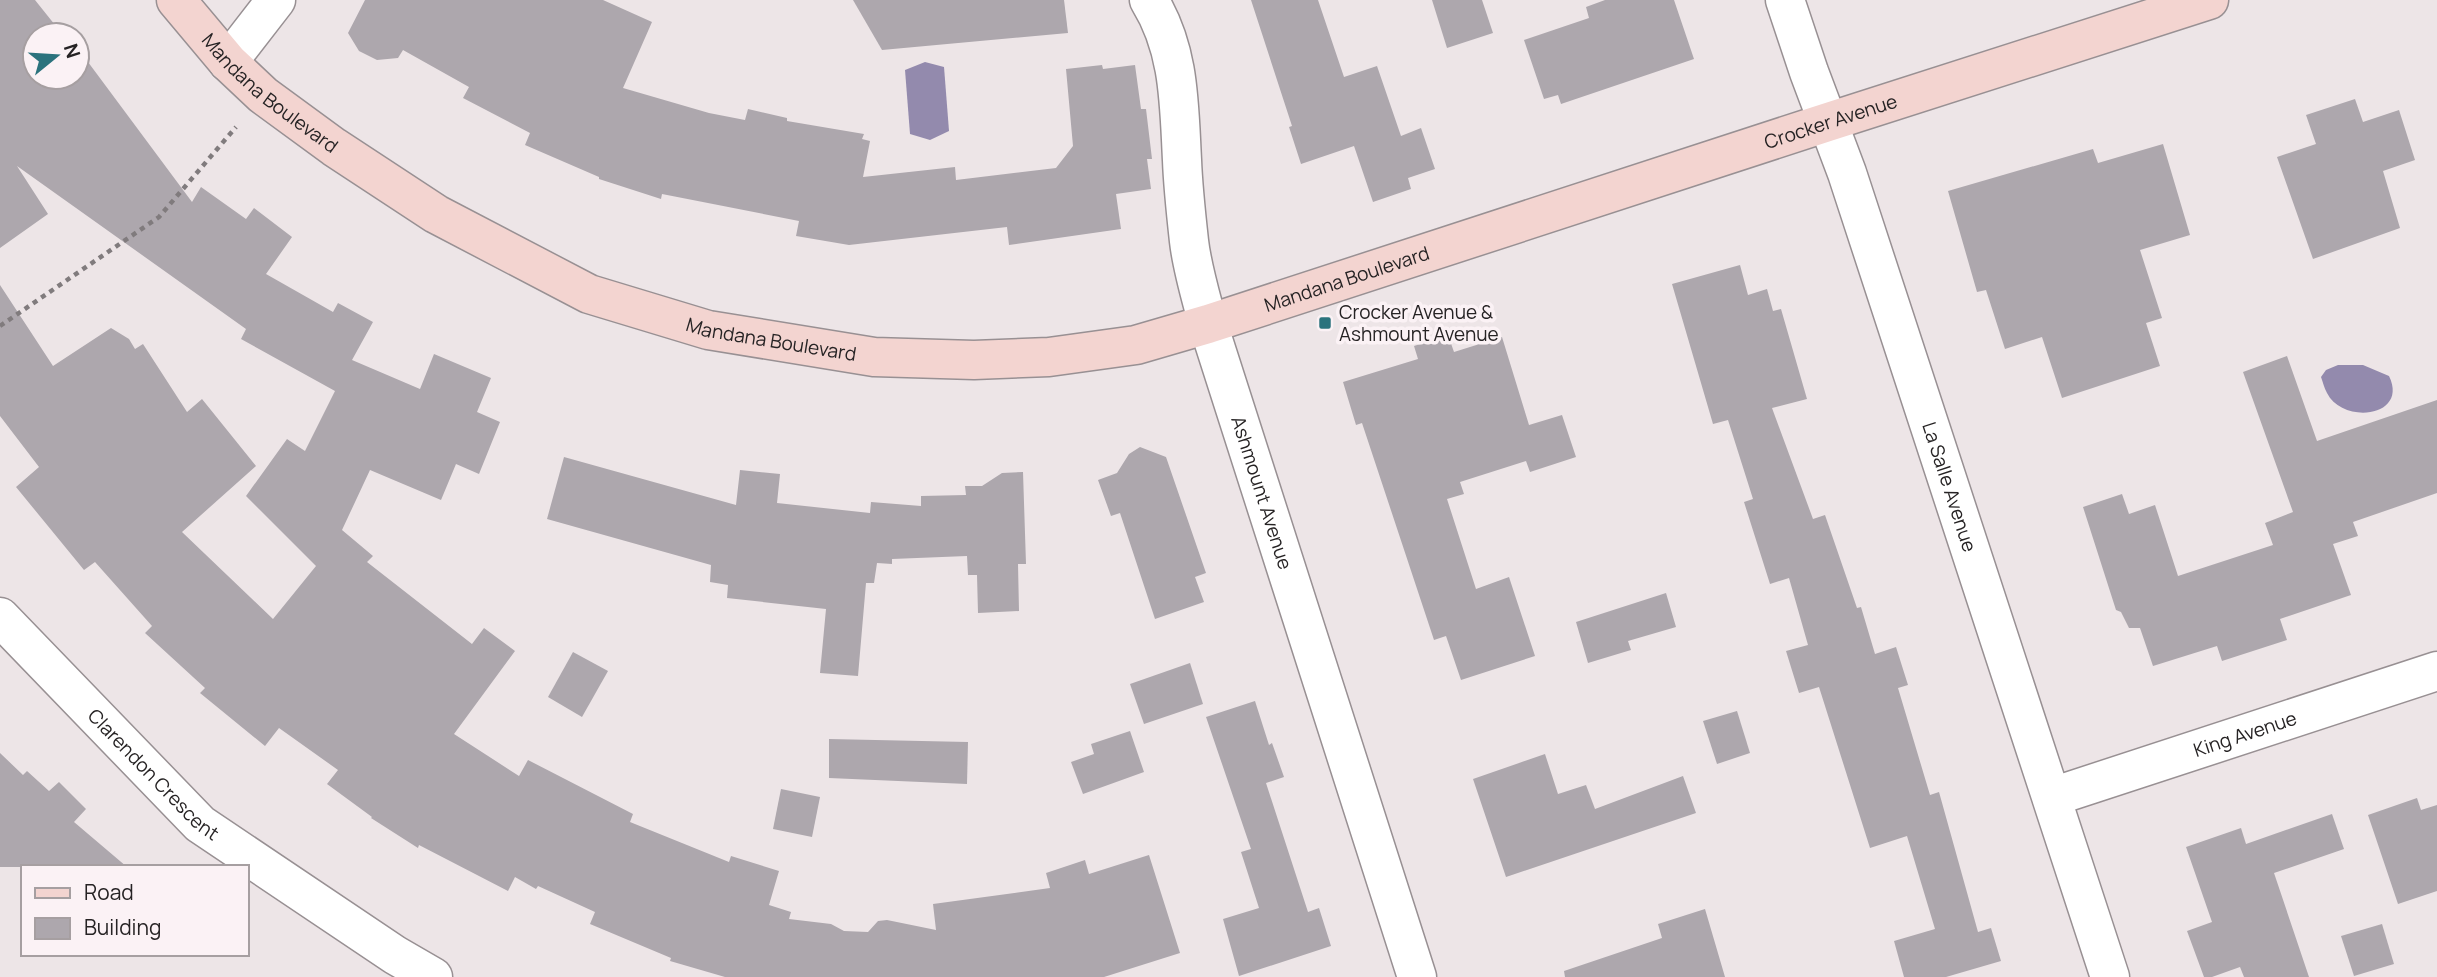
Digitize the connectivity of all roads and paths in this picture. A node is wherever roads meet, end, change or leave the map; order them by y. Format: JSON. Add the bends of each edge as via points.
{"nodes":[{"id":1,"x":176,"y":0,"type":"edge"},
{"id":2,"x":276,"y":0,"type":"edge"},
{"id":3,"x":1149,"y":0,"type":"edge"},
{"id":4,"x":1785,"y":0,"type":"edge"},
{"id":5,"x":2209,"y":0,"type":"edge"},
{"id":6,"x":228,"y":62,"type":"junction"},
{"id":7,"x":263,"y":94,"type":"junction"},
{"id":8,"x":1828,"y":122,"type":"junction"},
{"id":9,"x":1452,"y":245,"type":"joint"},
{"id":10,"x":1208,"y":324,"type":"junction"},
{"id":11,"x":0,"y":326,"type":"edge"},
{"id":12,"x":0,"y":617,"type":"edge"},
{"id":13,"x":2437,"y":671,"type":"edge"},
{"id":14,"x":2052,"y":797,"type":"junction"},
{"id":15,"x":433,"y":977,"type":"edge"},
{"id":16,"x":1417,"y":977,"type":"edge"},
{"id":17,"x":2110,"y":977,"type":"edge"}],
"edges":[{"from":1,"to":6,"type":"street","name":"Mandana Boulevard"},
{"from":2,"to":6,"type":"street"},
{"from":3,"to":10,"type":"street","name":"Ashmount Avenue","via":[[1174,61],[1189,244]]},
{"from":4,"to":8,"type":"street","name":"La Salle Avenue"},
{"from":5,"to":8,"type":"street","name":"Crocker Avenue"},
{"from":6,"to":7,"type":"street","name":"Mandana Boulevard"},
{"from":7,"to":10,"type":"street","name":"Mandana Boulevard","via":[[436,214],[589,294],[708,330],[874,357],[974,360],[1136,345]]},
{"from":7,"to":11,"type":"path","via":[[159,217]]},
{"from":8,"to":9,"type":"street","name":"Crocker Avenue"},
{"from":8,"to":14,"type":"street","name":"La Salle Avenue"},
{"from":9,"to":10,"type":"street","name":"Mandana Boulevard"},
{"from":10,"to":16,"type":"street","name":"Ashmount Avenue"},
{"from":12,"to":15,"type":"street","name":"Clarendon Crescent","via":[[200,824]]},
{"from":13,"to":14,"type":"street","name":"King Avenue"},
{"from":14,"to":17,"type":"street","name":"La Salle Avenue"}]}
